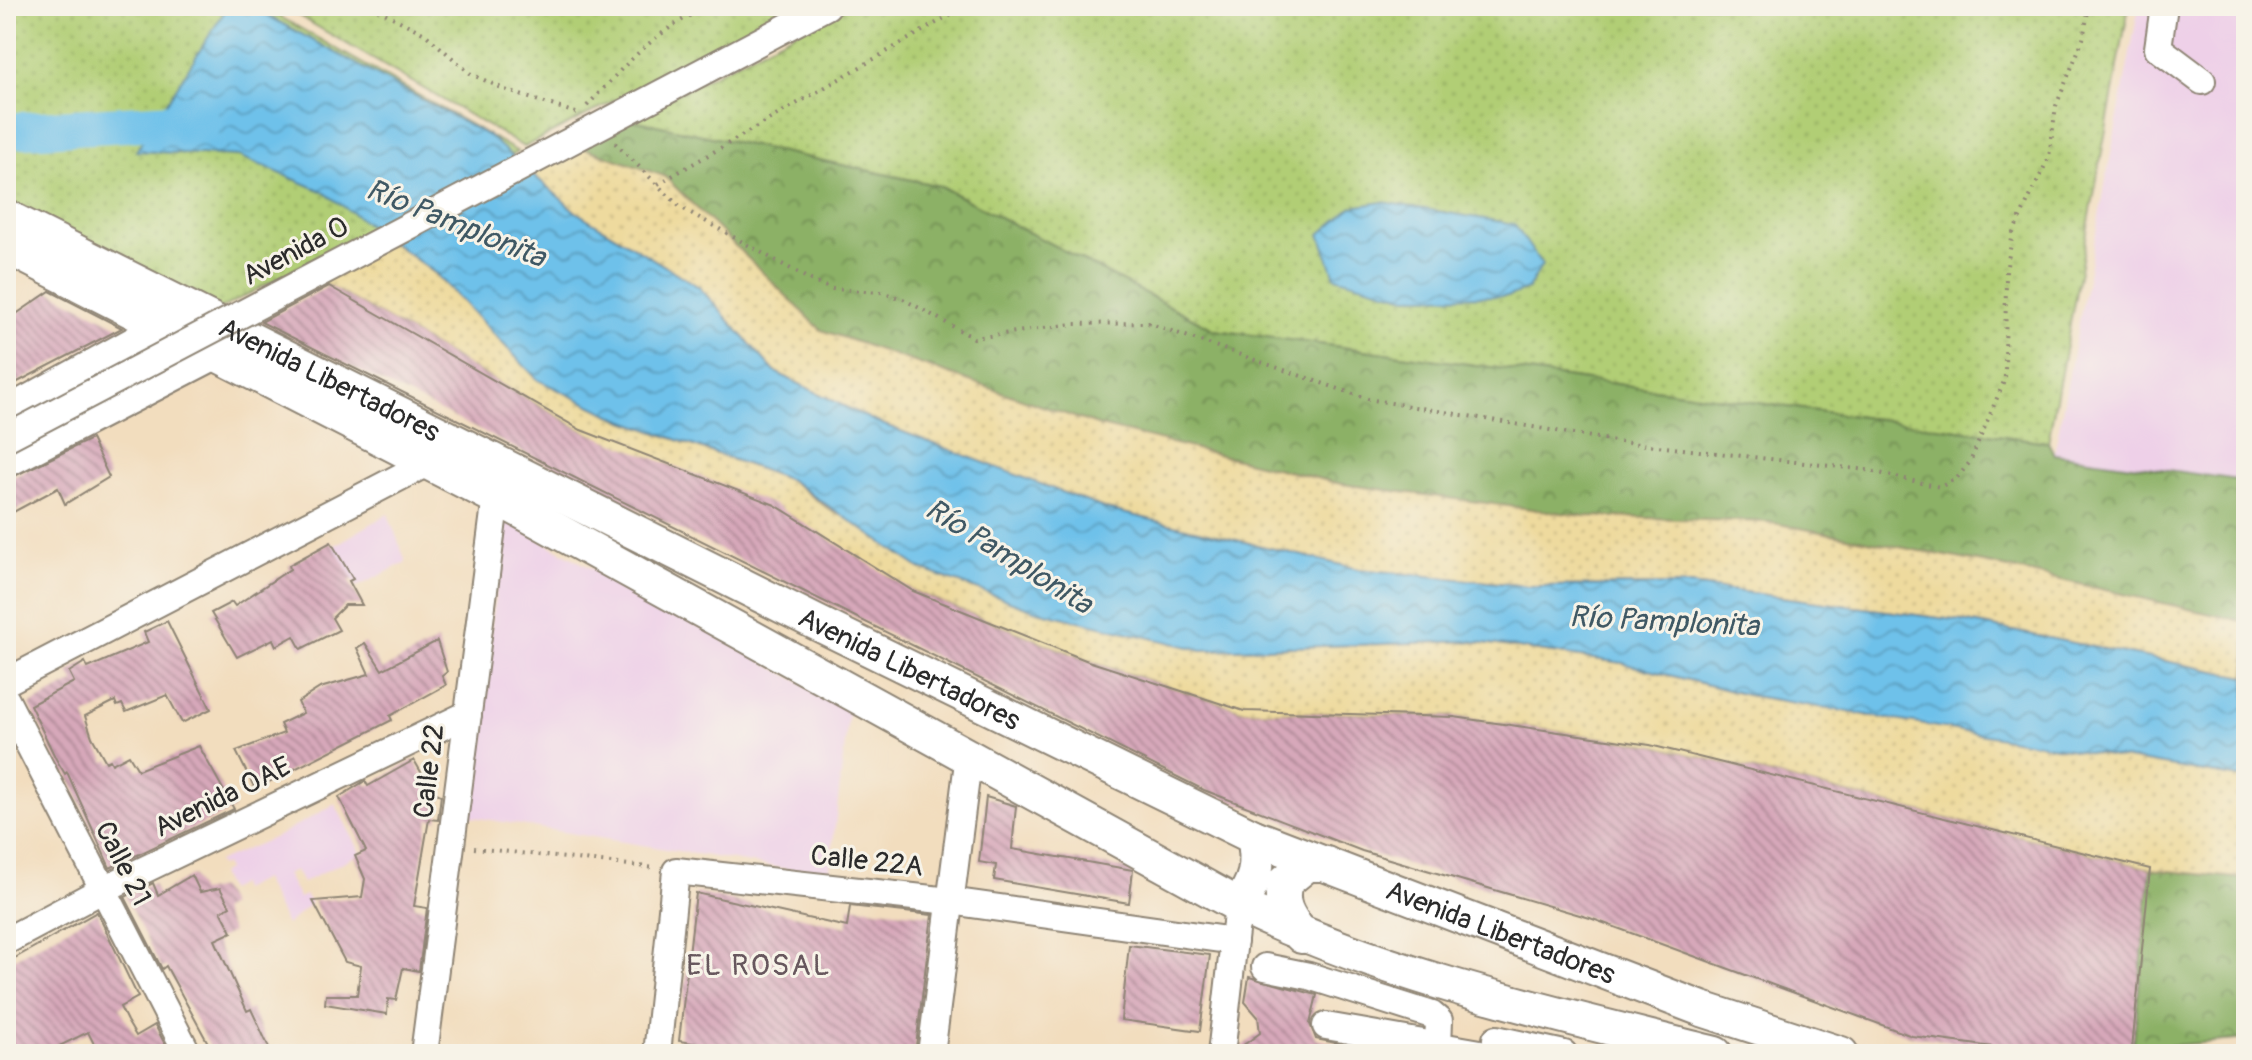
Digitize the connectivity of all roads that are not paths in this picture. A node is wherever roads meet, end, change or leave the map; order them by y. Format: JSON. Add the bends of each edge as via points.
{"nodes":[{"id":1,"x":827,"y":6,"type":"edge"},
{"id":2,"x":2164,"y":6,"type":"edge"},
{"id":3,"x":2202,"y":81,"type":"dead end"},
{"id":4,"x":6,"y":217,"type":"edge"},
{"id":5,"x":6,"y":246,"type":"edge"},
{"id":6,"x":164,"y":328,"type":"junction"},
{"id":7,"x":213,"y":353,"type":"junction"},
{"id":8,"x":6,"y":415,"type":"edge"},
{"id":9,"x":6,"y":438,"type":"edge"},
{"id":10,"x":6,"y":460,"type":"edge"},
{"id":11,"x":429,"y":462,"type":"junction"},
{"id":12,"x":496,"y":497,"type":"junction"},
{"id":13,"x":6,"y":682,"type":"edge"},
{"id":14,"x":6,"y":700,"type":"edge"},
{"id":15,"x":468,"y":714,"type":"junction"},
{"id":16,"x":969,"y":754,"type":"junction"},
{"id":17,"x":1254,"y":837,"type":"junction"},
{"id":18,"x":1326,"y":864,"type":"junction"},
{"id":19,"x":102,"y":890,"type":"junction"},
{"id":20,"x":950,"y":901,"type":"junction"},
{"id":21,"x":1238,"y":905,"type":"junction"},
{"id":22,"x":1302,"y":936,"type":"junction"},
{"id":23,"x":6,"y":941,"type":"edge"},
{"id":24,"x":1234,"y":941,"type":"junction"},
{"id":25,"x":1265,"y":967,"type":"dead end"},
{"id":26,"x":1501,"y":1000,"type":"junction"},
{"id":27,"x":1326,"y":1026,"type":"dead end"},
{"id":28,"x":1438,"y":1045,"type":"junction"},
{"id":29,"x":1492,"y":1049,"type":"edge"},
{"id":30,"x":188,"y":1054,"type":"edge"},
{"id":31,"x":424,"y":1054,"type":"edge"},
{"id":32,"x":657,"y":1054,"type":"edge"},
{"id":33,"x":931,"y":1054,"type":"edge"},
{"id":34,"x":1221,"y":1054,"type":"edge"},
{"id":35,"x":1564,"y":1054,"type":"edge"},
{"id":36,"x":1715,"y":1054,"type":"edge"},
{"id":37,"x":1841,"y":1054,"type":"edge"}],
"edges":[{"from":1,"to":9,"type":"street","name":"Avenida 0","bridge":true},
{"from":2,"to":3,"type":"street","via":[[2158,48]]},
{"from":4,"to":17,"type":"main road","name":"Avenida Libertadores"},
{"from":5,"to":6,"type":"main road","name":"Avenida Libertadores"},
{"from":6,"to":7,"type":"main road","name":"Avenida Libertadores"},
{"from":6,"to":8,"type":"main road"},
{"from":7,"to":10,"type":"main road"},
{"from":7,"to":11,"type":"main road","name":"Avenida Libertadores"},
{"from":11,"to":12,"type":"main road","name":"Avenida Libertadores"},
{"from":11,"to":13,"type":"street"},
{"from":12,"to":15,"type":"street","name":"Calle 22"},
{"from":12,"to":16,"type":"main road","name":"Avenida Libertadores"},
{"from":14,"to":19,"type":"street","name":"Calle 21"},
{"from":15,"to":19,"type":"street","name":"Avenida 0AE"},
{"from":15,"to":31,"type":"street","name":"Calle 22"},
{"from":16,"to":20,"type":"street"},
{"from":16,"to":21,"type":"main road","name":"Avenida Libertadores"},
{"from":17,"to":18,"type":"main road","name":"Avenida Libertadores"},
{"from":17,"to":21,"type":"main road","via":[[1257,873]]},
{"from":18,"to":22,"type":"main road","via":[[1307,864],[1285,882],[1285,910]]},
{"from":18,"to":37,"type":"main road","name":"Avenida Libertadores","via":[[1702,1009]]},
{"from":19,"to":23,"type":"street","name":"Avenida 0AE"},
{"from":19,"to":30,"type":"street","name":"Calle 21"},
{"from":20,"to":24,"type":"street","name":"Calle 22A"},
{"from":20,"to":32,"type":"street","name":"Calle 22A","via":[[676,871]]},
{"from":20,"to":33,"type":"street"},
{"from":21,"to":22,"type":"main road","name":"Avenida Libertadores"},
{"from":21,"to":24,"type":"street"},
{"from":22,"to":26,"type":"main road","name":"Avenida Libertadores"},
{"from":24,"to":34,"type":"street"},
{"from":25,"to":28,"type":"street","via":[[1432,1015],[1439,1021]]},
{"from":26,"to":29,"type":"street"},
{"from":26,"to":36,"type":"main road","name":"Avenida Libertadores"},
{"from":27,"to":28,"type":"street"},
{"from":28,"to":29,"type":"street"},
{"from":29,"to":35,"type":"street"}]}
